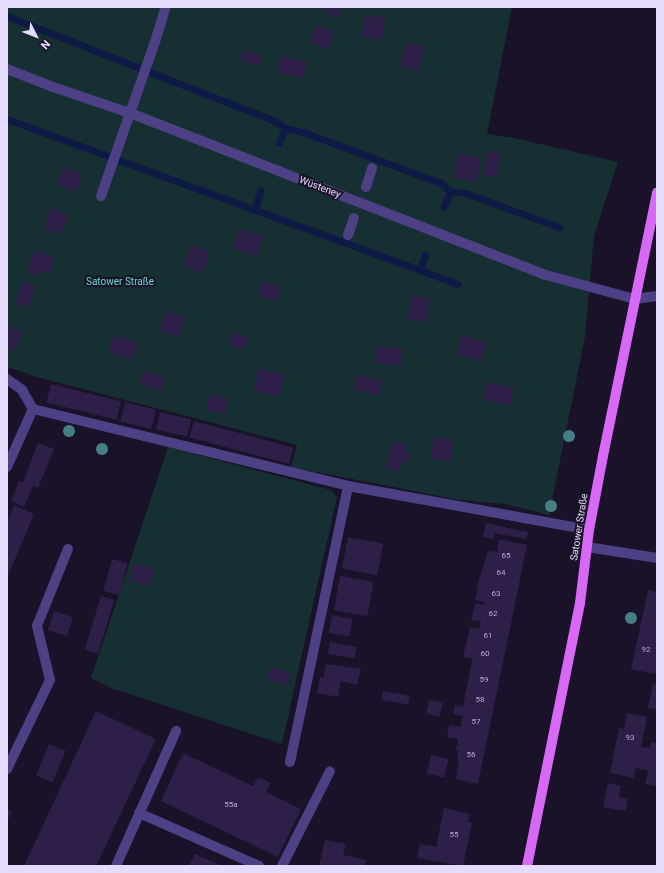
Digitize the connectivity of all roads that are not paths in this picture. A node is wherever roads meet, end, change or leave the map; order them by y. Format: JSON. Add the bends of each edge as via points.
{"nodes":[{"id":1,"x":166,"y":7,"type":"edge"},
{"id":2,"x":7,"y":69,"type":"edge"},
{"id":3,"x":130,"y":113,"type":"junction"},
{"id":4,"x":372,"y":168,"type":"dead end"},
{"id":5,"x":366,"y":187,"type":"dead end"},
{"id":6,"x":657,"y":192,"type":"edge"},
{"id":7,"x":101,"y":196,"type":"dead end"},
{"id":8,"x":354,"y":218,"type":"dead end"},
{"id":9,"x":348,"y":236,"type":"dead end"},
{"id":10,"x":657,"y":296,"type":"edge"},
{"id":11,"x":635,"y":299,"type":"junction"},
{"id":12,"x":7,"y":379,"type":"edge"},
{"id":13,"x":33,"y":409,"type":"junction"},
{"id":14,"x":7,"y":467,"type":"edge"},
{"id":15,"x":348,"y":486,"type":"junction"},
{"id":16,"x":589,"y":530,"type":"junction"},
{"id":17,"x":588,"y":547,"type":"junction"},
{"id":18,"x":68,"y":549,"type":"dead end"},
{"id":19,"x":657,"y":558,"type":"edge"},
{"id":20,"x":176,"y":731,"type":"dead end"},
{"id":21,"x":290,"y":762,"type":"dead end"},
{"id":22,"x":7,"y":769,"type":"edge"},
{"id":23,"x":330,"y":771,"type":"dead end"},
{"id":24,"x":139,"y":814,"type":"junction"},
{"id":25,"x":116,"y":866,"type":"edge"},
{"id":26,"x":259,"y":866,"type":"edge"},
{"id":27,"x":282,"y":866,"type":"edge"},
{"id":28,"x":527,"y":866,"type":"edge"}],
"edges":[{"from":1,"to":3,"type":"street"},
{"from":2,"to":3,"type":"street","name":"Wüsteney"},
{"from":3,"to":7,"type":"street"},
{"from":3,"to":11,"type":"street","name":"Wüsteney","via":[[546,276]]},
{"from":4,"to":5,"type":"street"},
{"from":6,"to":11,"type":"main road","name":"Satower Straße"},
{"from":8,"to":9,"type":"street"},
{"from":10,"to":11,"type":"street"},
{"from":11,"to":16,"type":"main road","name":"Satower Straße"},
{"from":12,"to":13,"type":"street","via":[[22,390]]},
{"from":13,"to":14,"type":"street"},
{"from":13,"to":15,"type":"street"},
{"from":15,"to":16,"type":"street"},
{"from":15,"to":21,"type":"street"},
{"from":16,"to":17,"type":"main road","name":"Satower Straße"},
{"from":17,"to":19,"type":"street"},
{"from":17,"to":28,"type":"main road","name":"Satower Straße","via":[[570,656]]},
{"from":18,"to":22,"type":"street","via":[[37,626],[50,680]]},
{"from":20,"to":24,"type":"street"},
{"from":23,"to":27,"type":"street"},
{"from":24,"to":25,"type":"street"},
{"from":24,"to":26,"type":"street"}]}
